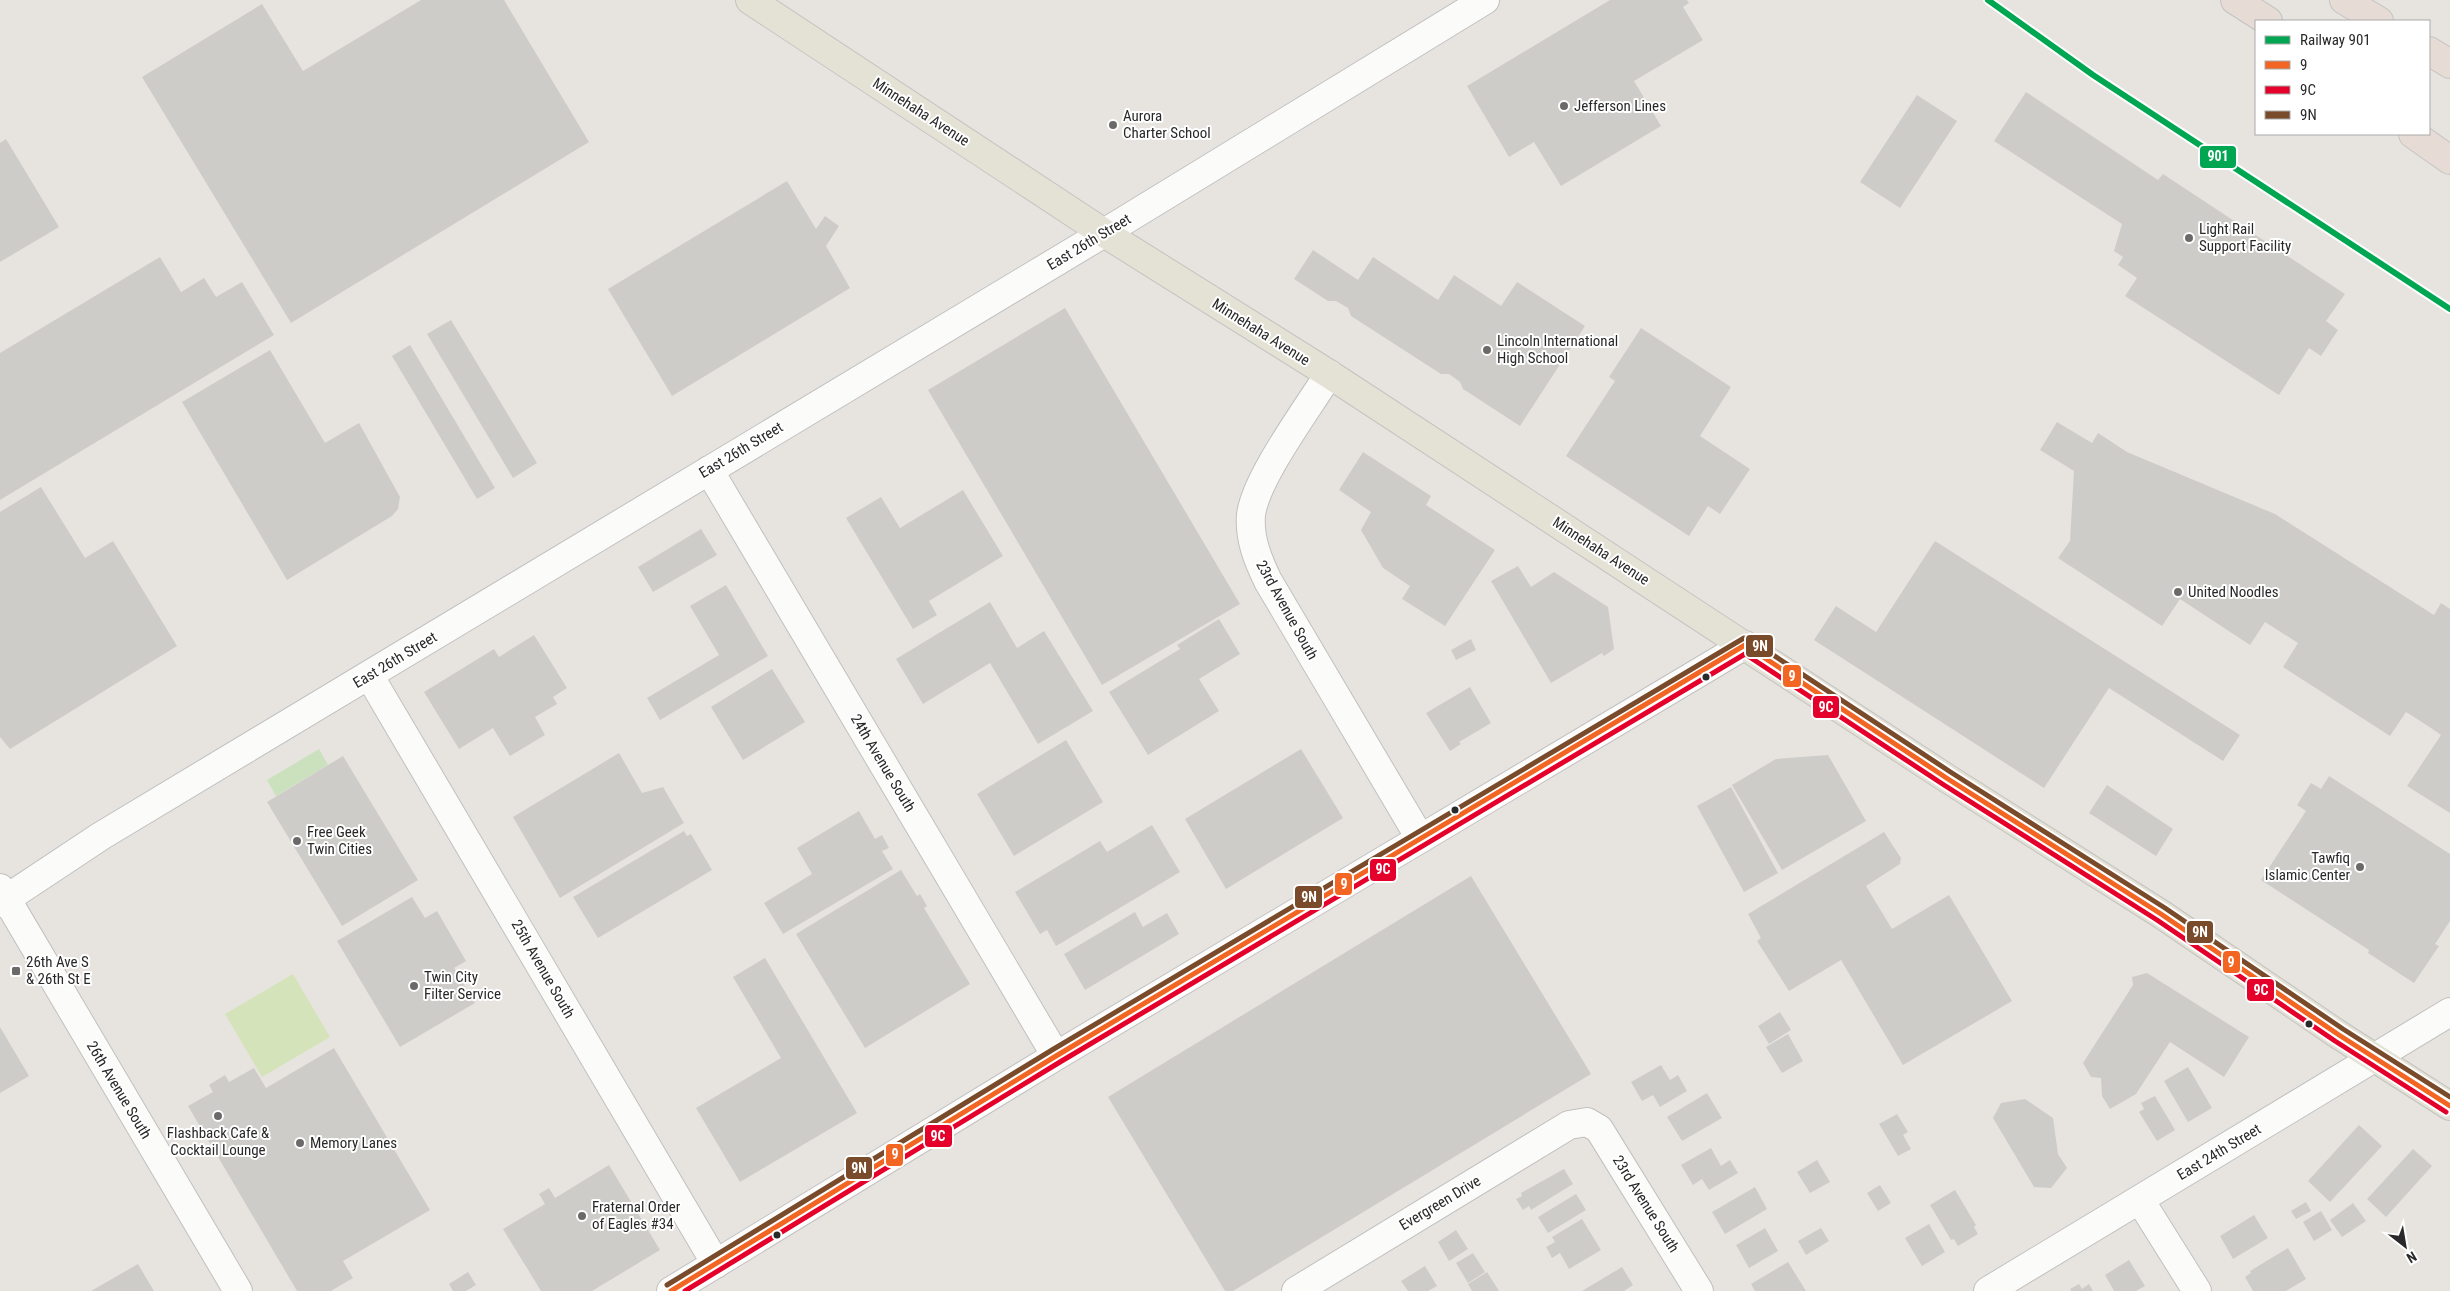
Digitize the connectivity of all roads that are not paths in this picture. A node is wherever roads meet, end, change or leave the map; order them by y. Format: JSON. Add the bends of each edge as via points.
{"nodes":[{"id":1,"x":750,"y":0,"type":"edge"},
{"id":2,"x":1485,"y":0,"type":"edge"},
{"id":3,"x":2229,"y":0,"type":"edge"},
{"id":4,"x":2235,"y":0,"type":"edge"},
{"id":5,"x":2344,"y":0,"type":"edge"},
{"id":6,"x":2257,"y":20,"type":"edge"},
{"id":7,"x":2266,"y":20,"type":"edge"},
{"id":8,"x":2377,"y":20,"type":"edge"},
{"id":9,"x":2430,"y":52,"type":"edge"},
{"id":10,"x":2450,"y":64,"type":"edge"},
{"id":11,"x":2430,"y":124,"type":"edge"},
{"id":12,"x":2415,"y":135,"type":"edge"},
{"id":13,"x":2450,"y":137,"type":"edge"},
{"id":14,"x":2450,"y":160,"type":"edge"},
{"id":15,"x":1104,"y":233,"type":"junction"},
{"id":16,"x":1329,"y":374,"type":"junction"},
{"id":17,"x":709,"y":470,"type":"junction"},
{"id":18,"x":1745,"y":645,"type":"junction"},
{"id":19,"x":369,"y":676,"type":"junction"},
{"id":20,"x":1420,"y":838,"type":"junction"},
{"id":21,"x":2,"y":897,"type":"edge"},
{"id":22,"x":2450,"y":1012,"type":"edge"},
{"id":23,"x":1056,"y":1056,"type":"junction"},
{"id":24,"x":2375,"y":1058,"type":"junction"},
{"id":25,"x":2450,"y":1106,"type":"edge"},
{"id":26,"x":1588,"y":1122,"type":"joint"},
{"id":27,"x":2140,"y":1200,"type":"junction"},
{"id":28,"x":716,"y":1264,"type":"junction"},
{"id":29,"x":238,"y":1291,"type":"edge"},
{"id":30,"x":671,"y":1291,"type":"edge"},
{"id":31,"x":1296,"y":1291,"type":"edge"},
{"id":32,"x":1699,"y":1291,"type":"edge"},
{"id":33,"x":1988,"y":1291,"type":"edge"},
{"id":34,"x":2197,"y":1291,"type":"edge"}],
"edges":[{"from":1,"to":15,"type":"main road","name":"Minnehaha Avenue"},
{"from":2,"to":15,"type":"street","name":"East 26th Street"},
{"from":3,"to":6,"type":"highway"},
{"from":4,"to":7,"type":"highway"},
{"from":5,"to":8,"type":"highway"},
{"from":9,"to":10,"type":"highway"},
{"from":11,"to":13,"type":"highway"},
{"from":12,"to":14,"type":"highway"},
{"from":15,"to":16,"type":"main road","name":"Minnehaha Avenue"},
{"from":15,"to":17,"type":"street","name":"East 26th Street"},
{"from":16,"to":18,"type":"main road","name":"Minnehaha Avenue"},
{"from":16,"to":20,"type":"street","name":"23rd Avenue South","via":[[1260,484],[1251,514],[1252,543],[1268,581]]},
{"from":17,"to":19,"type":"street","name":"East 26th Street"},
{"from":17,"to":23,"type":"street","name":"24th Avenue South"},
{"from":18,"to":20,"type":"street"},
{"from":18,"to":24,"type":"main road","name":"Minnehaha Avenue","via":[[2160,914]]},
{"from":19,"to":21,"type":"street","name":"East 26th Street"},
{"from":19,"to":28,"type":"street","name":"25th Avenue South"},
{"from":20,"to":23,"type":"street"},
{"from":21,"to":29,"type":"street","name":"26th Avenue South"},
{"from":22,"to":24,"type":"street","name":"East 24th Street"},
{"from":23,"to":28,"type":"street"},
{"from":24,"to":25,"type":"main road","name":"Minnehaha Avenue"},
{"from":24,"to":27,"type":"street","name":"East 24th Street"},
{"from":26,"to":31,"type":"street","name":"Evergreen Drive","via":[[1569,1125]]},
{"from":26,"to":32,"type":"street","name":"23rd Avenue South","via":[[1600,1129]]},
{"from":27,"to":33,"type":"street","name":"East 24th Street"},
{"from":27,"to":34,"type":"street"},
{"from":28,"to":30,"type":"street"}]}
